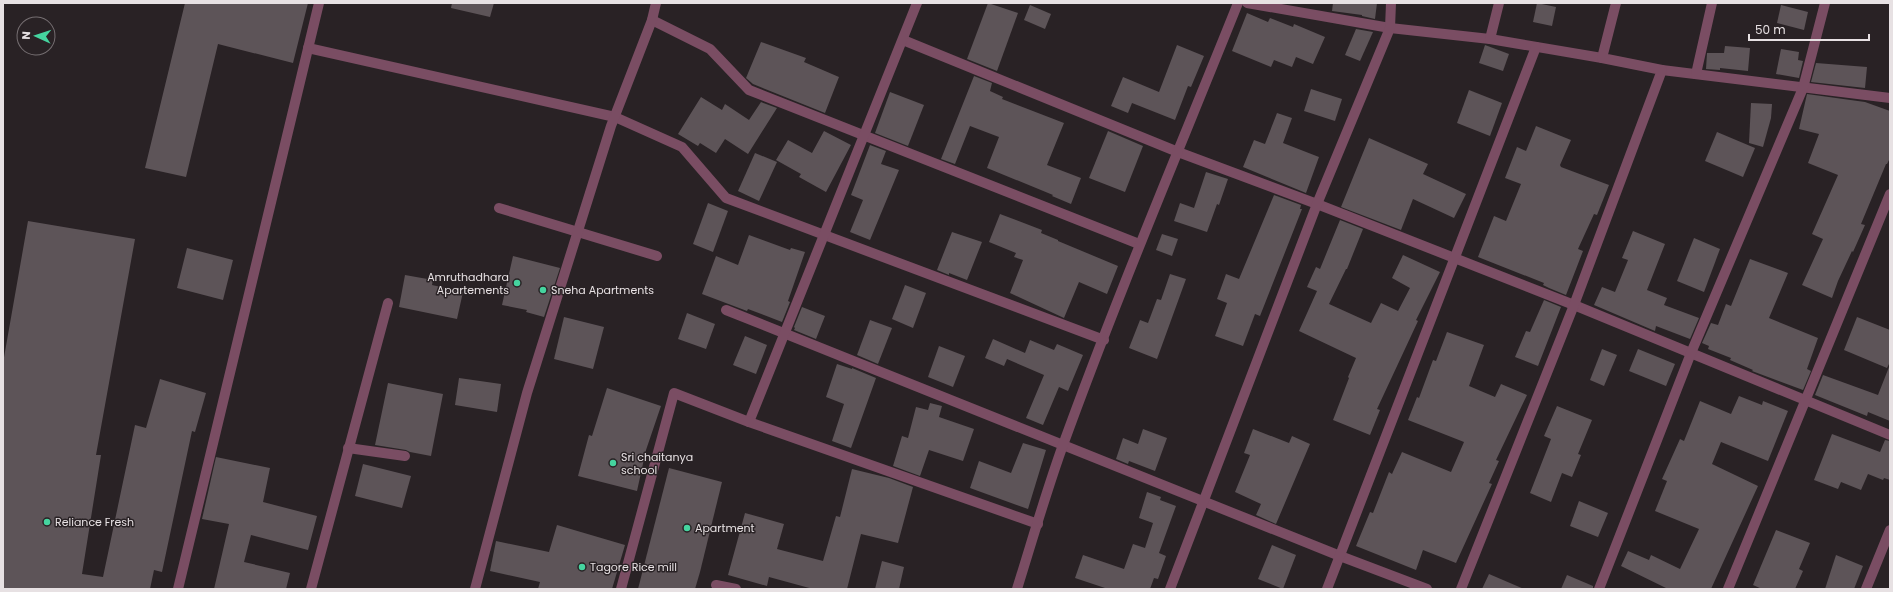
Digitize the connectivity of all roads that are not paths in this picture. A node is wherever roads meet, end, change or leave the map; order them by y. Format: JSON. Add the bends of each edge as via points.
{"nodes":[{"id":1,"x":319,"y":3,"type":"edge"},
{"id":2,"x":656,"y":3,"type":"edge"},
{"id":3,"x":917,"y":3,"type":"edge"},
{"id":4,"x":1238,"y":3,"type":"edge"},
{"id":5,"x":1247,"y":3,"type":"edge"},
{"id":6,"x":1391,"y":3,"type":"edge"},
{"id":7,"x":1499,"y":3,"type":"edge"},
{"id":8,"x":1616,"y":3,"type":"edge"},
{"id":9,"x":1712,"y":3,"type":"edge"},
{"id":10,"x":1825,"y":3,"type":"edge"},
{"id":11,"x":1261,"y":5,"type":"edge"},
{"id":12,"x":652,"y":20,"type":"junction"},
{"id":13,"x":1390,"y":28,"type":"junction"},
{"id":14,"x":1490,"y":39,"type":"junction"},
{"id":15,"x":902,"y":40,"type":"junction"},
{"id":16,"x":1536,"y":47,"type":"junction"},
{"id":17,"x":308,"y":48,"type":"junction"},
{"id":18,"x":1602,"y":58,"type":"junction"},
{"id":19,"x":1662,"y":70,"type":"junction"},
{"id":20,"x":1696,"y":74,"type":"junction"},
{"id":21,"x":1802,"y":88,"type":"junction"},
{"id":22,"x":1890,"y":98,"type":"edge"},
{"id":23,"x":615,"y":117,"type":"junction"},
{"id":24,"x":864,"y":136,"type":"junction"},
{"id":25,"x":1178,"y":152,"type":"junction"},
{"id":26,"x":1890,"y":194,"type":"edge"},
{"id":27,"x":1317,"y":204,"type":"junction"},
{"id":28,"x":499,"y":208,"type":"dead end"},
{"id":29,"x":578,"y":232,"type":"junction"},
{"id":30,"x":825,"y":235,"type":"junction"},
{"id":31,"x":1139,"y":244,"type":"junction"},
{"id":32,"x":658,"y":256,"type":"dead end"},
{"id":33,"x":1456,"y":259,"type":"junction"},
{"id":34,"x":388,"y":303,"type":"dead end"},
{"id":35,"x":1574,"y":305,"type":"junction"},
{"id":36,"x":726,"y":310,"type":"dead end"},
{"id":37,"x":784,"y":332,"type":"junction"},
{"id":38,"x":1104,"y":340,"type":"junction"},
{"id":39,"x":1691,"y":353,"type":"junction"},
{"id":40,"x":1804,"y":401,"type":"junction"},
{"id":41,"x":749,"y":422,"type":"junction"},
{"id":42,"x":1890,"y":435,"type":"edge"},
{"id":43,"x":1062,"y":446,"type":"junction"},
{"id":44,"x":348,"y":448,"type":"junction"},
{"id":45,"x":405,"y":456,"type":"dead end"},
{"id":46,"x":1203,"y":502,"type":"junction"},
{"id":47,"x":1038,"y":524,"type":"junction"},
{"id":48,"x":1890,"y":530,"type":"edge"},
{"id":49,"x":1340,"y":556,"type":"junction"},
{"id":50,"x":716,"y":585,"type":"dead end"},
{"id":51,"x":178,"y":589,"type":"edge"},
{"id":52,"x":311,"y":589,"type":"edge"},
{"id":53,"x":475,"y":589,"type":"edge"},
{"id":54,"x":621,"y":589,"type":"edge"},
{"id":55,"x":736,"y":589,"type":"edge"},
{"id":56,"x":1017,"y":589,"type":"edge"},
{"id":57,"x":1170,"y":589,"type":"edge"},
{"id":58,"x":1327,"y":589,"type":"edge"},
{"id":59,"x":1427,"y":589,"type":"edge"},
{"id":60,"x":1461,"y":589,"type":"edge"},
{"id":61,"x":1599,"y":589,"type":"edge"},
{"id":62,"x":1728,"y":589,"type":"edge"},
{"id":63,"x":1866,"y":589,"type":"edge"}],
"edges":[{"from":1,"to":17,"type":"street"},
{"from":2,"to":12,"type":"street"},
{"from":3,"to":15,"type":"street"},
{"from":4,"to":25,"type":"street"},
{"from":5,"to":11,"type":"street"},
{"from":6,"to":13,"type":"street"},
{"from":7,"to":14,"type":"street"},
{"from":8,"to":18,"type":"street"},
{"from":9,"to":20,"type":"street"},
{"from":10,"to":21,"type":"street"},
{"from":11,"to":13,"type":"street"},
{"from":12,"to":23,"type":"street"},
{"from":12,"to":24,"type":"street","via":[[710,49],[749,90]]},
{"from":13,"to":14,"type":"street"},
{"from":13,"to":27,"type":"street"},
{"from":14,"to":16,"type":"street"},
{"from":15,"to":24,"type":"street"},
{"from":15,"to":25,"type":"street"},
{"from":16,"to":18,"type":"street"},
{"from":16,"to":33,"type":"street"},
{"from":17,"to":23,"type":"street"},
{"from":17,"to":51,"type":"street"},
{"from":18,"to":19,"type":"street"},
{"from":19,"to":20,"type":"street"},
{"from":19,"to":35,"type":"street"},
{"from":20,"to":21,"type":"street"},
{"from":21,"to":22,"type":"street"},
{"from":21,"to":39,"type":"street"},
{"from":23,"to":29,"type":"street"},
{"from":23,"to":30,"type":"street","via":[[682,146],[726,198]]},
{"from":24,"to":30,"type":"street"},
{"from":24,"to":31,"type":"street"},
{"from":25,"to":27,"type":"street"},
{"from":25,"to":31,"type":"street"},
{"from":26,"to":40,"type":"street"},
{"from":27,"to":33,"type":"street"},
{"from":27,"to":46,"type":"street"},
{"from":28,"to":29,"type":"street"},
{"from":29,"to":32,"type":"street"},
{"from":29,"to":53,"type":"street","via":[[527,393]]},
{"from":30,"to":37,"type":"street"},
{"from":30,"to":38,"type":"street"},
{"from":31,"to":38,"type":"street"},
{"from":33,"to":35,"type":"street"},
{"from":33,"to":49,"type":"street"},
{"from":34,"to":44,"type":"street"},
{"from":35,"to":39,"type":"street"},
{"from":35,"to":60,"type":"street"},
{"from":36,"to":37,"type":"street"},
{"from":37,"to":41,"type":"street"},
{"from":37,"to":43,"type":"street"},
{"from":38,"to":43,"type":"street"},
{"from":39,"to":40,"type":"street"},
{"from":39,"to":61,"type":"street"},
{"from":40,"to":42,"type":"street"},
{"from":40,"to":62,"type":"street"},
{"from":41,"to":47,"type":"street"},
{"from":41,"to":54,"type":"street","via":[[674,393]]},
{"from":43,"to":46,"type":"street"},
{"from":43,"to":47,"type":"street"},
{"from":44,"to":45,"type":"street"},
{"from":44,"to":52,"type":"street"},
{"from":46,"to":49,"type":"street"},
{"from":46,"to":57,"type":"street"},
{"from":47,"to":56,"type":"street"},
{"from":48,"to":63,"type":"street"},
{"from":49,"to":58,"type":"street"},
{"from":49,"to":59,"type":"street"},
{"from":50,"to":55,"type":"street"}]}
